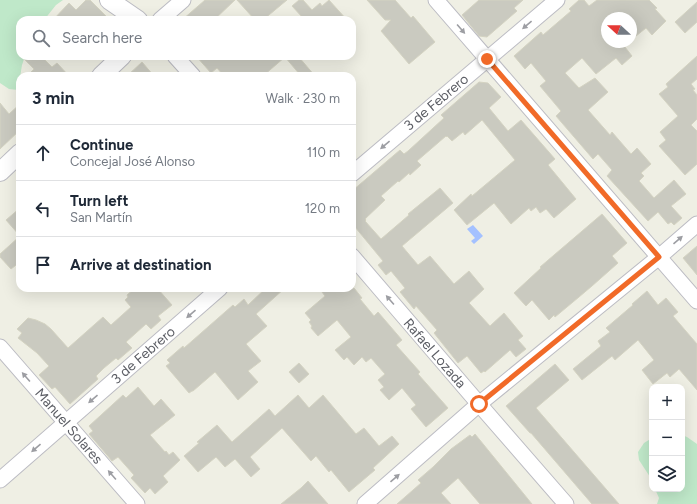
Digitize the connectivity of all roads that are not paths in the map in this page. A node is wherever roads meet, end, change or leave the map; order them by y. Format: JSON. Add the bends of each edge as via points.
{"nodes":[{"id":1,"x":109,"y":0,"type":"edge"},
{"id":2,"x":183,"y":0,"type":"edge"},
{"id":3,"x":436,"y":0,"type":"edge"},
{"id":4,"x":557,"y":0,"type":"edge"},
{"id":5,"x":132,"y":16,"type":"edge"},
{"id":6,"x":165,"y":16,"type":"edge"},
{"id":7,"x":487,"y":59,"type":"junction"},
{"id":8,"x":118,"y":60,"type":"edge"},
{"id":9,"x":179,"y":60,"type":"edge"},
{"id":10,"x":105,"y":72,"type":"edge"},
{"id":11,"x":189,"y":72,"type":"edge"},
{"id":12,"x":16,"y":157,"type":"edge"},
{"id":13,"x":356,"y":171,"type":"edge"},
{"id":14,"x":0,"y":172,"type":"edge"},
{"id":15,"x":697,"y":224,"type":"edge"},
{"id":16,"x":659,"y":257,"type":"junction"},
{"id":17,"x":356,"y":261,"type":"edge"},
{"id":18,"x":215,"y":292,"type":"edge"},
{"id":19,"x":697,"y":301,"type":"edge"},
{"id":20,"x":0,"y":348,"type":"edge"},
{"id":21,"x":479,"y":404,"type":"junction"},
{"id":22,"x":66,"y":423,"type":"junction"},
{"id":23,"x":0,"y":480,"type":"edge"},
{"id":24,"x":138,"y":504,"type":"edge"},
{"id":25,"x":365,"y":504,"type":"edge"},
{"id":26,"x":566,"y":504,"type":"edge"}],
"edges":[{"from":1,"to":5,"type":"street"},
{"from":2,"to":6,"type":"street"},
{"from":3,"to":7,"type":"street","one_way":true},
{"from":4,"to":7,"type":"street","name":"3 de Febrero","one_way":true},
{"from":7,"to":13,"type":"street","name":"3 de Febrero","one_way":true},
{"from":7,"to":16,"type":"street"},
{"from":8,"to":10,"type":"street"},
{"from":9,"to":11,"type":"street"},
{"from":12,"to":14,"type":"street"},
{"from":16,"to":15,"type":"street","one_way":true},
{"from":16,"to":19,"type":"street"},
{"from":16,"to":21,"type":"street"},
{"from":21,"to":17,"type":"street","name":"Rafael Lozada","one_way":true},
{"from":18,"to":22,"type":"street","name":"3 de Febrero","one_way":true},
{"from":22,"to":20,"type":"street","name":"Manuel Solares","one_way":true},
{"from":25,"to":21,"type":"street","one_way":true},
{"from":21,"to":26,"type":"street","name":"Rafael Lozada"},
{"from":22,"to":23,"type":"street","name":"3 de Febrero","one_way":true},
{"from":24,"to":22,"type":"street","name":"Manuel Solares","one_way":true}]}
